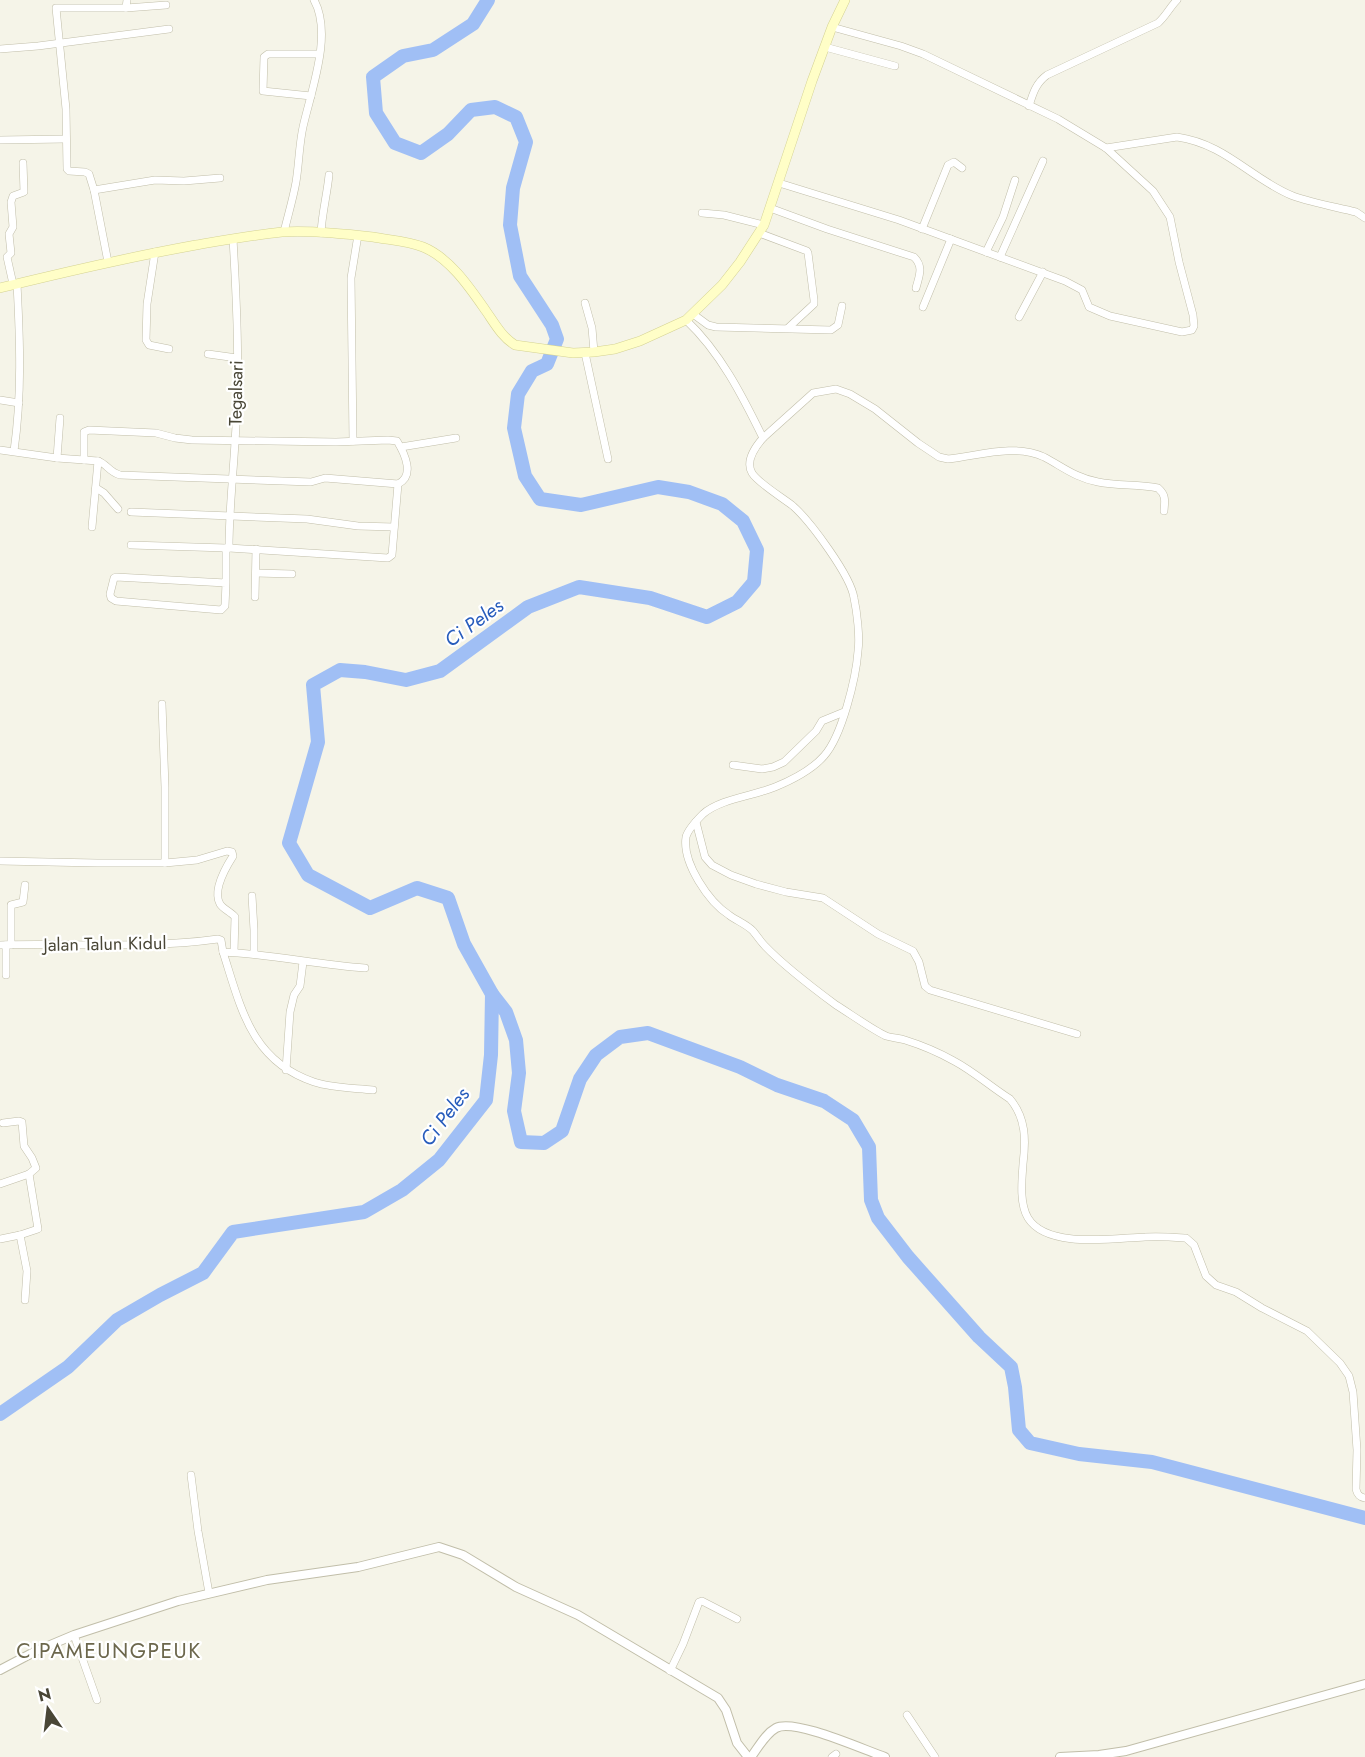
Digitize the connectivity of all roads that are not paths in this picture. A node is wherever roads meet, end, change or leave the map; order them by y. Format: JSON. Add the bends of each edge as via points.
{"nodes":[{"id":1,"x":56,"y":0,"type":"edge"},
{"id":2,"x":314,"y":0,"type":"edge"},
{"id":3,"x":845,"y":0,"type":"edge"},
{"id":4,"x":1177,"y":0,"type":"edge"},
{"id":5,"x":127,"y":4,"type":"edge"},
{"id":6,"x":166,"y":5,"type":"dead end"},
{"id":7,"x":56,"y":9,"type":"junction"},
{"id":8,"x":832,"y":27,"type":"junction"},
{"id":9,"x":169,"y":29,"type":"dead end"},
{"id":10,"x":59,"y":43,"type":"junction"},
{"id":11,"x":825,"y":47,"type":"junction"},
{"id":12,"x":0,"y":49,"type":"edge"},
{"id":13,"x":319,"y":54,"type":"junction"},
{"id":14,"x":895,"y":66,"type":"dead end"},
{"id":15,"x":311,"y":96,"type":"junction"},
{"id":16,"x":1029,"y":106,"type":"junction"},
{"id":17,"x":66,"y":139,"type":"junction"},
{"id":18,"x":0,"y":140,"type":"edge"},
{"id":19,"x":1106,"y":148,"type":"junction"},
{"id":20,"x":1043,"y":161,"type":"dead end"},
{"id":21,"x":23,"y":163,"type":"dead end"},
{"id":22,"x":962,"y":168,"type":"dead end"},
{"id":23,"x":329,"y":175,"type":"dead end"},
{"id":24,"x":220,"y":178,"type":"dead end"},
{"id":25,"x":1015,"y":180,"type":"dead end"},
{"id":26,"x":779,"y":183,"type":"junction"},
{"id":27,"x":94,"y":190,"type":"junction"},
{"id":28,"x":770,"y":208,"type":"junction"},
{"id":29,"x":702,"y":213,"type":"dead end"},
{"id":30,"x":1365,"y":218,"type":"edge"},
{"id":31,"x":762,"y":229,"type":"junction"},
{"id":32,"x":922,"y":229,"type":"junction"},
{"id":33,"x":284,"y":232,"type":"junction"},
{"id":34,"x":321,"y":233,"type":"junction"},
{"id":35,"x":358,"y":235,"type":"junction"},
{"id":36,"x":233,"y":238,"type":"junction"},
{"id":37,"x":951,"y":238,"type":"junction"},
{"id":38,"x":155,"y":252,"type":"junction"},
{"id":39,"x":986,"y":252,"type":"junction"},
{"id":40,"x":1000,"y":257,"type":"junction"},
{"id":41,"x":108,"y":262,"type":"junction"},
{"id":42,"x":1043,"y":272,"type":"junction"},
{"id":43,"x":15,"y":284,"type":"junction"},
{"id":44,"x":0,"y":288,"type":"edge"},
{"id":45,"x":916,"y":288,"type":"dead end"},
{"id":46,"x":585,"y":303,"type":"dead end"},
{"id":47,"x":842,"y":306,"type":"dead end"},
{"id":48,"x":923,"y":307,"type":"dead end"},
{"id":49,"x":689,"y":317,"type":"junction"},
{"id":50,"x":1019,"y":317,"type":"dead end"},
{"id":51,"x":788,"y":328,"type":"junction"},
{"id":52,"x":168,"y":349,"type":"dead end"},
{"id":53,"x":589,"y":353,"type":"junction"},
{"id":54,"x":208,"y":354,"type":"dead end"},
{"id":55,"x":237,"y":358,"type":"junction"},
{"id":56,"x":0,"y":400,"type":"edge"},
{"id":57,"x":19,"y":403,"type":"junction"},
{"id":58,"x":60,"y":418,"type":"dead end"},
{"id":59,"x":456,"y":438,"type":"dead end"},
{"id":60,"x":763,"y":438,"type":"junction"},
{"id":61,"x":235,"y":441,"type":"junction"},
{"id":62,"x":353,"y":441,"type":"junction"},
{"id":63,"x":401,"y":447,"type":"junction"},
{"id":64,"x":0,"y":450,"type":"edge"},
{"id":65,"x":15,"y":451,"type":"junction"},
{"id":66,"x":57,"y":458,"type":"junction"},
{"id":67,"x":608,"y":459,"type":"dead end"},
{"id":68,"x":84,"y":460,"type":"junction"},
{"id":69,"x":98,"y":460,"type":"junction"},
{"id":70,"x":232,"y":478,"type":"junction"},
{"id":71,"x":398,"y":484,"type":"junction"},
{"id":72,"x":96,"y":488,"type":"junction"},
{"id":73,"x":118,"y":509,"type":"dead end"},
{"id":74,"x":1164,"y":511,"type":"dead end"},
{"id":75,"x":132,"y":512,"type":"dead end"},
{"id":76,"x":229,"y":515,"type":"junction"},
{"id":77,"x":92,"y":527,"type":"dead end"},
{"id":78,"x":394,"y":527,"type":"junction"},
{"id":79,"x":130,"y":545,"type":"dead end"},
{"id":80,"x":227,"y":548,"type":"junction"},
{"id":81,"x":256,"y":549,"type":"junction"},
{"id":82,"x":256,"y":573,"type":"junction"},
{"id":83,"x":292,"y":574,"type":"dead end"},
{"id":84,"x":226,"y":583,"type":"junction"},
{"id":85,"x":255,"y":597,"type":"dead end"},
{"id":86,"x":162,"y":704,"type":"dead end"},
{"id":87,"x":844,"y":712,"type":"junction"},
{"id":88,"x":733,"y":765,"type":"dead end"},
{"id":89,"x":696,"y":822,"type":"junction"},
{"id":90,"x":0,"y":861,"type":"edge"},
{"id":91,"x":165,"y":863,"type":"junction"},
{"id":92,"x":25,"y":885,"type":"dead end"},
{"id":93,"x":252,"y":896,"type":"dead end"},
{"id":94,"x":6,"y":945,"type":"edge"},
{"id":95,"x":223,"y":952,"type":"junction"},
{"id":96,"x":234,"y":952,"type":"junction"},
{"id":97,"x":254,"y":954,"type":"junction"},
{"id":98,"x":303,"y":962,"type":"junction"},
{"id":99,"x":365,"y":968,"type":"dead end"},
{"id":100,"x":6,"y":975,"type":"dead end"},
{"id":101,"x":1077,"y":1034,"type":"dead end"},
{"id":102,"x":286,"y":1070,"type":"junction"},
{"id":103,"x":373,"y":1090,"type":"dead end"},
{"id":104,"x":3,"y":1123,"type":"dead end"},
{"id":105,"x":29,"y":1174,"type":"junction"},
{"id":106,"x":0,"y":1184,"type":"edge"},
{"id":107,"x":20,"y":1235,"type":"junction"},
{"id":108,"x":0,"y":1239,"type":"edge"},
{"id":109,"x":25,"y":1300,"type":"dead end"},
{"id":110,"x":191,"y":1474,"type":"dead end"},
{"id":111,"x":1365,"y":1498,"type":"edge"},
{"id":112,"x":209,"y":1593,"type":"junction"},
{"id":113,"x":737,"y":1619,"type":"dead end"},
{"id":114,"x":74,"y":1635,"type":"junction"},
{"id":115,"x":0,"y":1670,"type":"edge"},
{"id":116,"x":670,"y":1671,"type":"junction"},
{"id":117,"x":1365,"y":1684,"type":"edge"},
{"id":118,"x":97,"y":1700,"type":"dead end"},
{"id":119,"x":907,"y":1715,"type":"dead end"},
{"id":120,"x":750,"y":1757,"type":"edge"},
{"id":121,"x":885,"y":1757,"type":"edge"},
{"id":122,"x":935,"y":1757,"type":"edge"},
{"id":123,"x":1060,"y":1757,"type":"edge"}],
"edges":[{"from":1,"to":7,"type":"street"},
{"from":2,"to":13,"type":"street","via":[[320,17]]},
{"from":3,"to":8,"type":"main road"},
{"from":4,"to":16,"type":"street","via":[[1158,23],[1047,75],[1036,87]]},
{"from":5,"to":6,"type":"street"},
{"from":5,"to":7,"type":"street"},
{"from":7,"to":10,"type":"street"},
{"from":8,"to":11,"type":"main road"},
{"from":8,"to":16,"type":"street","via":[[923,54]]},
{"from":9,"to":10,"type":"street"},
{"from":10,"to":12,"type":"street"},
{"from":10,"to":17,"type":"street"},
{"from":11,"to":14,"type":"street"},
{"from":11,"to":26,"type":"main road"},
{"from":13,"to":15,"type":"street"},
{"from":13,"to":15,"type":"street","via":[[264,57],[263,91]]},
{"from":15,"to":33,"type":"street"},
{"from":16,"to":19,"type":"street"},
{"from":17,"to":18,"type":"street"},
{"from":17,"to":27,"type":"street","via":[[67,169],[89,174]]},
{"from":19,"to":30,"type":"street","via":[[1177,137],[1189,139],[1216,149],[1293,196],[1356,212]]},
{"from":19,"to":42,"type":"street","via":[[1153,191],[1168,213],[1194,326],[1182,332],[1110,316],[1089,307],[1082,290]]},
{"from":20,"to":40,"type":"street"},
{"from":21,"to":43,"type":"street","via":[[24,192],[13,196],[11,202],[13,227],[9,234],[11,253],[7,257]]},
{"from":22,"to":32,"type":"street","via":[[954,162],[948,165]]},
{"from":23,"to":34,"type":"street"},
{"from":24,"to":27,"type":"street","via":[[155,180]]},
{"from":25,"to":39,"type":"street"},
{"from":26,"to":28,"type":"main road"},
{"from":26,"to":32,"type":"street"},
{"from":27,"to":41,"type":"street"},
{"from":28,"to":31,"type":"main road"},
{"from":28,"to":45,"type":"street","via":[[915,257],[920,264]]},
{"from":29,"to":31,"type":"street","via":[[724,215]]},
{"from":31,"to":49,"type":"main road","via":[[722,285]]},
{"from":31,"to":51,"type":"street","via":[[808,253],[814,304]]},
{"from":32,"to":37,"type":"street"},
{"from":33,"to":34,"type":"main road"},
{"from":33,"to":36,"type":"main road"},
{"from":34,"to":35,"type":"main road"},
{"from":35,"to":53,"type":"main road","via":[[422,247],[440,258],[507,341],[533,348]]},
{"from":35,"to":62,"type":"street","via":[[351,278]]},
{"from":36,"to":38,"type":"main road"},
{"from":36,"to":55,"type":"street","name":"Tegalsari"},
{"from":37,"to":39,"type":"street"},
{"from":37,"to":48,"type":"street"},
{"from":38,"to":41,"type":"main road"},
{"from":38,"to":52,"type":"street","via":[[146,340],[149,345]]},
{"from":39,"to":40,"type":"street"},
{"from":40,"to":42,"type":"street"},
{"from":41,"to":43,"type":"main road"},
{"from":42,"to":50,"type":"street"},
{"from":43,"to":44,"type":"main road"},
{"from":43,"to":57,"type":"street","via":[[21,351]]},
{"from":46,"to":53,"type":"street","via":[[592,328]]},
{"from":47,"to":51,"type":"street","via":[[838,325],[831,330]]},
{"from":49,"to":51,"type":"street","via":[[716,327]]},
{"from":49,"to":53,"type":"main road","via":[[640,341]]},
{"from":49,"to":60,"type":"street","via":[[727,371]]},
{"from":53,"to":67,"type":"street"},
{"from":54,"to":55,"type":"street"},
{"from":55,"to":61,"type":"street","name":"Tegalsari"},
{"from":56,"to":57,"type":"street"},
{"from":57,"to":65,"type":"street"},
{"from":58,"to":66,"type":"street"},
{"from":59,"to":63,"type":"street"},
{"from":60,"to":74,"type":"street","via":[[813,393],[841,390],[875,408],[939,457],[1028,453],[1043,457],[1075,476],[1158,488],[1166,499]]},
{"from":60,"to":87,"type":"street","via":[[750,459],[752,473],[805,518],[839,564],[854,597],[858,652]]},
{"from":61,"to":62,"type":"street"},
{"from":61,"to":68,"type":"street","via":[[86,430]]},
{"from":61,"to":70,"type":"street","name":"Tegalsari"},
{"from":62,"to":63,"type":"street","via":[[397,441]]},
{"from":63,"to":71,"type":"street","via":[[408,475]]},
{"from":64,"to":65,"type":"street"},
{"from":65,"to":66,"type":"street"},
{"from":66,"to":68,"type":"street"},
{"from":68,"to":69,"type":"street"},
{"from":69,"to":70,"type":"street","via":[[120,475]]},
{"from":69,"to":72,"type":"street"},
{"from":70,"to":71,"type":"street","via":[[311,482],[325,478]]},
{"from":70,"to":76,"type":"street","name":"Tegalsari"},
{"from":71,"to":78,"type":"street"},
{"from":72,"to":73,"type":"street"},
{"from":72,"to":77,"type":"street"},
{"from":75,"to":76,"type":"street"},
{"from":76,"to":78,"type":"street"},
{"from":76,"to":80,"type":"street","name":"Tegalsari"},
{"from":78,"to":81,"type":"street","via":[[392,555],[388,558]]},
{"from":79,"to":80,"type":"street"},
{"from":80,"to":81,"type":"street"},
{"from":80,"to":84,"type":"street","name":"Tegalsari"},
{"from":81,"to":82,"type":"street"},
{"from":82,"to":83,"type":"street"},
{"from":82,"to":85,"type":"street"},
{"from":84,"to":84,"type":"street","name":"Tegalsari","via":[[116,577],[110,594],[116,601],[221,610],[225,606]]},
{"from":86,"to":91,"type":"street"},
{"from":87,"to":88,"type":"street","via":[[822,721],[784,762],[762,769]]},
{"from":87,"to":89,"type":"street","via":[[825,755],[813,766],[773,788],[713,807]]},
{"from":89,"to":101,"type":"street","via":[[705,857],[712,865],[756,884],[823,898],[878,934],[913,951],[930,990]]},
{"from":89,"to":111,"type":"street","via":[[686,837],[691,866],[710,899],[729,916],[742,921],[766,947],[838,1006],[886,1035],[954,1061],[1017,1107],[1025,1134],[1023,1202],[1031,1222],[1056,1236],[1085,1240],[1186,1238],[1194,1245],[1206,1276],[1216,1285],[1307,1331],[1340,1363],[1353,1392],[1356,1489]]},
{"from":90,"to":91,"type":"street"},
{"from":91,"to":96,"type":"street","via":[[232,852],[218,896],[220,904],[235,917]]},
{"from":92,"to":94,"type":"street","via":[[23,902],[11,905]]},
{"from":93,"to":97,"type":"street"},
{"from":94,"to":95,"type":"street","name":"Jalan Talun Kidul","via":[[218,939]]},
{"from":94,"to":100,"type":"street"},
{"from":95,"to":96,"type":"street"},
{"from":95,"to":102,"type":"street","via":[[247,1022],[258,1042]]},
{"from":96,"to":97,"type":"street"},
{"from":97,"to":98,"type":"street"},
{"from":98,"to":99,"type":"street"},
{"from":98,"to":102,"type":"street","via":[[300,986],[290,1012]]},
{"from":102,"to":103,"type":"street","via":[[315,1082]]},
{"from":104,"to":105,"type":"street","via":[[23,1124],[24,1146],[36,1168]]},
{"from":105,"to":106,"type":"street"},
{"from":105,"to":107,"type":"street","via":[[38,1229]]},
{"from":107,"to":108,"type":"street"},
{"from":107,"to":109,"type":"street","via":[[27,1271]]},
{"from":110,"to":112,"type":"street"},
{"from":112,"to":114,"type":"street"},
{"from":112,"to":116,"type":"street","via":[[358,1567],[439,1547],[463,1555],[516,1587],[578,1616]]},
{"from":113,"to":116,"type":"street","via":[[699,1602]]},
{"from":114,"to":115,"type":"street"},
{"from":114,"to":118,"type":"street"},
{"from":116,"to":120,"type":"street","via":[[718,1698],[737,1743]]},
{"from":117,"to":123,"type":"street","via":[[1126,1751]]},
{"from":119,"to":122,"type":"street"},
{"from":120,"to":121,"type":"street","via":[[775,1728],[782,1726],[830,1737]]}]}
